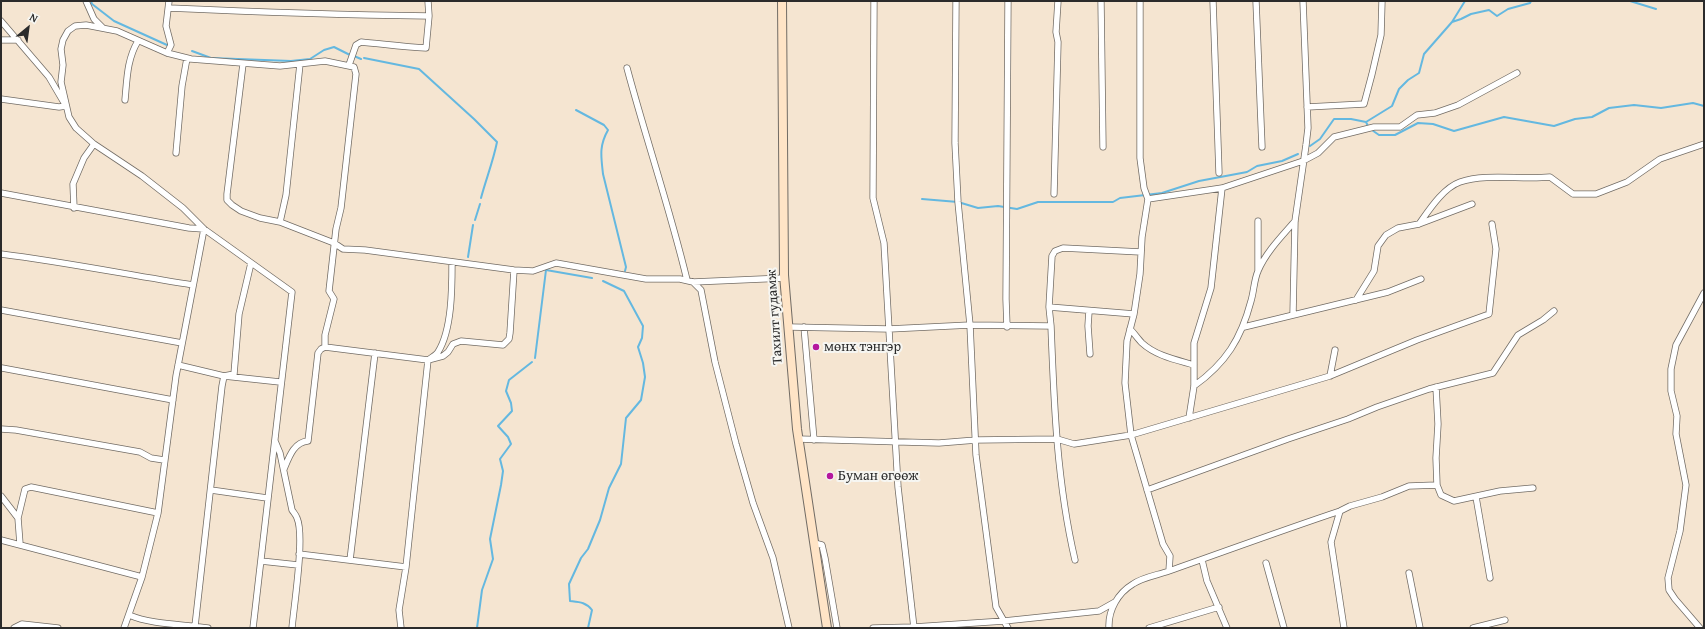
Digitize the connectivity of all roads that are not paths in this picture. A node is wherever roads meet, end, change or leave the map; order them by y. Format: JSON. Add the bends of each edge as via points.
{"nodes":[{"id":1,"x":86,"y":1,"type":"edge"},
{"id":2,"x":169,"y":1,"type":"edge"},
{"id":3,"x":428,"y":1,"type":"edge"},
{"id":4,"x":782,"y":1,"type":"edge"},
{"id":5,"x":874,"y":1,"type":"edge"},
{"id":6,"x":956,"y":1,"type":"edge"},
{"id":7,"x":1008,"y":1,"type":"edge"},
{"id":8,"x":1058,"y":1,"type":"edge"},
{"id":9,"x":1102,"y":1,"type":"edge"},
{"id":10,"x":1140,"y":1,"type":"edge"},
{"id":11,"x":1213,"y":1,"type":"edge"},
{"id":12,"x":1256,"y":1,"type":"edge"},
{"id":13,"x":1303,"y":1,"type":"edge"},
{"id":14,"x":1382,"y":1,"type":"edge"},
{"id":15,"x":169,"y":8,"type":"junction"},
{"id":16,"x":429,"y":16,"type":"junction"},
{"id":17,"x":1,"y":21,"type":"edge"},
{"id":18,"x":103,"y":28,"type":"junction"},
{"id":19,"x":1,"y":40,"type":"edge"},
{"id":20,"x":18,"y":40,"type":"junction"},
{"id":21,"x":138,"y":40,"type":"junction"},
{"id":22,"x":167,"y":53,"type":"junction"},
{"id":23,"x":187,"y":58,"type":"junction"},
{"id":24,"x":243,"y":64,"type":"junction"},
{"id":25,"x":300,"y":64,"type":"junction"},
{"id":26,"x":63,"y":65,"type":"junction"},
{"id":27,"x":349,"y":65,"type":"junction"},
{"id":28,"x":627,"y":68,"type":"dead end"},
{"id":29,"x":1518,"y":73,"type":"dead end"},
{"id":30,"x":49,"y":78,"type":"junction"},
{"id":31,"x":1,"y":99,"type":"edge"},
{"id":32,"x":125,"y":100,"type":"dead end"},
{"id":33,"x":66,"y":106,"type":"junction"},
{"id":34,"x":1306,"y":107,"type":"junction"},
{"id":35,"x":94,"y":144,"type":"junction"},
{"id":36,"x":1704,"y":144,"type":"edge"},
{"id":37,"x":1103,"y":147,"type":"dead end"},
{"id":38,"x":1262,"y":147,"type":"dead end"},
{"id":39,"x":176,"y":153,"type":"dead end"},
{"id":40,"x":1303,"y":161,"type":"junction"},
{"id":41,"x":1218,"y":173,"type":"dead end"},
{"id":42,"x":1222,"y":188,"type":"junction"},
{"id":43,"x":1,"y":193,"type":"edge"},
{"id":44,"x":1054,"y":194,"type":"dead end"},
{"id":45,"x":1148,"y":199,"type":"junction"},
{"id":46,"x":1472,"y":204,"type":"dead end"},
{"id":47,"x":74,"y":208,"type":"junction"},
{"id":48,"x":1258,"y":221,"type":"dead end"},
{"id":49,"x":1295,"y":221,"type":"junction"},
{"id":50,"x":280,"y":222,"type":"junction"},
{"id":51,"x":1419,"y":224,"type":"junction"},
{"id":52,"x":1492,"y":224,"type":"dead end"},
{"id":53,"x":204,"y":229,"type":"junction"},
{"id":54,"x":334,"y":243,"type":"junction"},
{"id":55,"x":1141,"y":252,"type":"junction"},
{"id":56,"x":1,"y":254,"type":"edge"},
{"id":57,"x":251,"y":263,"type":"junction"},
{"id":58,"x":452,"y":263,"type":"junction"},
{"id":59,"x":514,"y":270,"type":"junction"},
{"id":60,"x":1258,"y":272,"type":"junction"},
{"id":61,"x":785,"y":278,"type":"junction"},
{"id":62,"x":1421,"y":279,"type":"dead end"},
{"id":63,"x":687,"y":280,"type":"junction"},
{"id":64,"x":693,"y":282,"type":"junction"},
{"id":65,"x":193,"y":286,"type":"junction"},
{"id":66,"x":1704,"y":293,"type":"edge"},
{"id":67,"x":1355,"y":300,"type":"junction"},
{"id":68,"x":1049,"y":307,"type":"junction"},
{"id":69,"x":1,"y":310,"type":"edge"},
{"id":70,"x":1089,"y":311,"type":"junction"},
{"id":71,"x":1554,"y":311,"type":"dead end"},
{"id":72,"x":1134,"y":314,"type":"junction"},
{"id":73,"x":1292,"y":314,"type":"junction"},
{"id":74,"x":970,"y":325,"type":"junction"},
{"id":75,"x":1051,"y":326,"type":"junction"},
{"id":76,"x":788,"y":327,"type":"junction"},
{"id":77,"x":804,"y":327,"type":"junction"},
{"id":78,"x":1007,"y":327,"type":"junction"},
{"id":79,"x":1244,"y":327,"type":"junction"},
{"id":80,"x":889,"y":329,"type":"junction"},
{"id":81,"x":1130,"y":329,"type":"junction"},
{"id":82,"x":182,"y":343,"type":"junction"},
{"id":83,"x":325,"y":347,"type":"junction"},
{"id":84,"x":1335,"y":350,"type":"dead end"},
{"id":85,"x":375,"y":353,"type":"junction"},
{"id":86,"x":1090,"y":354,"type":"dead end"},
{"id":87,"x":428,"y":360,"type":"junction"},
{"id":88,"x":178,"y":365,"type":"junction"},
{"id":89,"x":1194,"y":365,"type":"junction"},
{"id":90,"x":2,"y":368,"type":"edge"},
{"id":91,"x":224,"y":376,"type":"junction"},
{"id":92,"x":1330,"y":376,"type":"junction"},
{"id":93,"x":280,"y":382,"type":"junction"},
{"id":94,"x":1194,"y":386,"type":"junction"},
{"id":95,"x":1436,"y":387,"type":"junction"},
{"id":96,"x":173,"y":400,"type":"junction"},
{"id":97,"x":1189,"y":418,"type":"junction"},
{"id":98,"x":1,"y":430,"type":"edge"},
{"id":99,"x":1131,"y":435,"type":"junction"},
{"id":100,"x":798,"y":439,"type":"junction"},
{"id":101,"x":1057,"y":439,"type":"junction"},
{"id":102,"x":814,"y":440,"type":"junction"},
{"id":103,"x":976,"y":440,"type":"junction"},
{"id":104,"x":275,"y":441,"type":"junction"},
{"id":105,"x":895,"y":441,"type":"junction"},
{"id":106,"x":164,"y":460,"type":"junction"},
{"id":107,"x":284,"y":469,"type":"junction"},
{"id":108,"x":1437,"y":484,"type":"junction"},
{"id":109,"x":1533,"y":488,"type":"dead end"},
{"id":110,"x":211,"y":490,"type":"junction"},
{"id":111,"x":1147,"y":490,"type":"junction"},
{"id":112,"x":1,"y":496,"type":"edge"},
{"id":113,"x":1476,"y":497,"type":"junction"},
{"id":114,"x":267,"y":498,"type":"junction"},
{"id":115,"x":1340,"y":511,"type":"junction"},
{"id":116,"x":158,"y":513,"type":"junction"},
{"id":117,"x":18,"y":518,"type":"junction"},
{"id":118,"x":1,"y":540,"type":"edge"},
{"id":119,"x":814,"y":543,"type":"junction"},
{"id":120,"x":20,"y":544,"type":"junction"},
{"id":121,"x":299,"y":554,"type":"junction"},
{"id":122,"x":350,"y":560,"type":"junction"},
{"id":123,"x":1075,"y":560,"type":"dead end"},
{"id":124,"x":1202,"y":560,"type":"junction"},
{"id":125,"x":261,"y":561,"type":"junction"},
{"id":126,"x":1266,"y":562,"type":"dead end"},
{"id":127,"x":298,"y":565,"type":"junction"},
{"id":128,"x":406,"y":567,"type":"junction"},
{"id":129,"x":1169,"y":571,"type":"junction"},
{"id":130,"x":1409,"y":573,"type":"dead end"},
{"id":131,"x":142,"y":577,"type":"junction"},
{"id":132,"x":1490,"y":578,"type":"dead end"},
{"id":133,"x":1115,"y":602,"type":"junction"},
{"id":134,"x":1219,"y":607,"type":"junction"},
{"id":135,"x":129,"y":615,"type":"junction"},
{"id":136,"x":1505,"y":620,"type":"dead end"},
{"id":137,"x":1004,"y":621,"type":"junction"},
{"id":138,"x":183,"y":626,"type":"edge"},
{"id":139,"x":195,"y":626,"type":"junction"},
{"id":140,"x":14,"y":628,"type":"edge"},
{"id":141,"x":58,"y":628,"type":"edge"},
{"id":142,"x":124,"y":628,"type":"edge"},
{"id":143,"x":208,"y":628,"type":"edge"},
{"id":144,"x":253,"y":628,"type":"edge"},
{"id":145,"x":292,"y":628,"type":"edge"},
{"id":146,"x":401,"y":628,"type":"edge"},
{"id":147,"x":789,"y":628,"type":"edge"},
{"id":148,"x":827,"y":628,"type":"edge"},
{"id":149,"x":837,"y":628,"type":"edge"},
{"id":150,"x":873,"y":628,"type":"edge"},
{"id":151,"x":914,"y":628,"type":"edge"},
{"id":152,"x":1008,"y":628,"type":"edge"},
{"id":153,"x":1109,"y":628,"type":"edge"},
{"id":154,"x":1149,"y":628,"type":"edge"},
{"id":155,"x":1227,"y":628,"type":"edge"},
{"id":156,"x":1284,"y":628,"type":"edge"},
{"id":157,"x":1344,"y":628,"type":"edge"},
{"id":158,"x":1420,"y":628,"type":"edge"},
{"id":159,"x":1473,"y":628,"type":"edge"},
{"id":160,"x":1700,"y":628,"type":"edge"}],
"edges":[{"from":1,"to":18,"type":"street","via":[[94,20]]},
{"from":2,"to":15,"type":"street"},
{"from":3,"to":16,"type":"street"},
{"from":4,"to":61,"type":"main road","name":"Тахилт гудамж"},
{"from":5,"to":80,"type":"street","via":[[873,198],[884,243]]},
{"from":6,"to":74,"type":"street","via":[[955,143]]},
{"from":7,"to":78,"type":"street"},
{"from":8,"to":44,"type":"street"},
{"from":9,"to":37,"type":"street"},
{"from":10,"to":45,"type":"street","via":[[1140,158]]},
{"from":11,"to":41,"type":"street"},
{"from":12,"to":38,"type":"street"},
{"from":13,"to":34,"type":"street","via":[[1307,70]]},
{"from":14,"to":34,"type":"street","via":[[1381,35],[1364,104]]},
{"from":15,"to":16,"type":"street","via":[[265,13]]},
{"from":15,"to":22,"type":"street","via":[[166,26],[171,45]]},
{"from":16,"to":27,"type":"street","via":[[426,48],[361,42],[356,45]]},
{"from":17,"to":20,"type":"street"},
{"from":18,"to":21,"type":"street"},
{"from":18,"to":26,"type":"street","via":[[86,25],[75,26],[68,31],[61,49]]},
{"from":19,"to":20,"type":"street"},
{"from":20,"to":30,"type":"street"},
{"from":21,"to":22,"type":"street"},
{"from":21,"to":32,"type":"street","via":[[128,64]]},
{"from":22,"to":23,"type":"street"},
{"from":23,"to":24,"type":"street"},
{"from":23,"to":39,"type":"street"},
{"from":24,"to":25,"type":"street"},
{"from":24,"to":50,"type":"street","via":[[227,200],[241,211]]},
{"from":25,"to":27,"type":"street","via":[[326,61]]},
{"from":25,"to":50,"type":"street","via":[[286,195]]},
{"from":26,"to":30,"type":"street","via":[[60,76],[55,79]]},
{"from":26,"to":33,"type":"street","via":[[61,82]]},
{"from":27,"to":54,"type":"street","via":[[354,67],[356,74],[341,208]]},
{"from":28,"to":63,"type":"street"},
{"from":29,"to":40,"type":"street","via":[[1458,105],[1436,113],[1417,115],[1400,127],[1374,126],[1334,137],[1318,154]]},
{"from":30,"to":33,"type":"street"},
{"from":31,"to":33,"type":"street","via":[[58,108]]},
{"from":33,"to":35,"type":"street","via":[[76,128]]},
{"from":34,"to":40,"type":"street","via":[[1307,134]]},
{"from":35,"to":47,"type":"street","via":[[84,158],[73,184]]},
{"from":35,"to":53,"type":"street","via":[[142,176],[183,208]]},
{"from":36,"to":51,"type":"street","via":[[1660,159],[1627,182],[1596,194],[1573,194],[1550,177],[1489,177],[1459,182],[1438,198]]},
{"from":40,"to":42,"type":"street"},
{"from":40,"to":49,"type":"street"},
{"from":42,"to":45,"type":"street"},
{"from":42,"to":89,"type":"street","via":[[1211,288],[1194,343]]},
{"from":43,"to":47,"type":"street"},
{"from":45,"to":55,"type":"street"},
{"from":46,"to":51,"type":"street"},
{"from":47,"to":53,"type":"street"},
{"from":48,"to":60,"type":"street"},
{"from":49,"to":60,"type":"street","via":[[1276,243]]},
{"from":49,"to":73,"type":"street"},
{"from":50,"to":54,"type":"street"},
{"from":51,"to":67,"type":"street","via":[[1398,228],[1386,235],[1378,246],[1374,272]]},
{"from":52,"to":92,"type":"street","via":[[1496,249],[1489,314]]},
{"from":53,"to":57,"type":"street"},
{"from":53,"to":65,"type":"street"},
{"from":54,"to":58,"type":"street","via":[[343,249]]},
{"from":54,"to":83,"type":"street","via":[[329,291],[334,299],[325,335]]},
{"from":55,"to":68,"type":"street","via":[[1063,248],[1055,251],[1052,256]]},
{"from":55,"to":72,"type":"street"},
{"from":56,"to":65,"type":"street"},
{"from":57,"to":91,"type":"street","via":[[239,314],[234,374]]},
{"from":57,"to":93,"type":"street","via":[[292,292]]},
{"from":58,"to":59,"type":"street"},
{"from":58,"to":87,"type":"street","via":[[451,297],[445,335],[437,353]]},
{"from":59,"to":63,"type":"street","via":[[533,271],[556,263],[646,279]]},
{"from":59,"to":87,"type":"street","via":[[510,334],[506,343],[499,346],[461,341],[443,356]]},
{"from":60,"to":79,"type":"street"},
{"from":61,"to":64,"type":"street"},
{"from":61,"to":76,"type":"main road","name":"Тахилт гудамж"},
{"from":62,"to":67,"type":"street","via":[[1388,292]]},
{"from":63,"to":64,"type":"street"},
{"from":64,"to":147,"type":"street","via":[[701,290],[732,430],[773,558]]},
{"from":65,"to":82,"type":"street"},
{"from":66,"to":160,"type":"street","via":[[1676,345],[1671,369],[1676,434],[1686,485],[1680,531],[1668,578],[1669,590]]},
{"from":67,"to":73,"type":"street"},
{"from":68,"to":70,"type":"street"},
{"from":68,"to":75,"type":"street"},
{"from":69,"to":82,"type":"street"},
{"from":70,"to":72,"type":"street"},
{"from":70,"to":86,"type":"street"},
{"from":71,"to":95,"type":"street","via":[[1518,335],[1492,373]]},
{"from":72,"to":81,"type":"street"},
{"from":73,"to":79,"type":"street"},
{"from":74,"to":78,"type":"street"},
{"from":74,"to":80,"type":"street"},
{"from":74,"to":103,"type":"street"},
{"from":75,"to":78,"type":"street"},
{"from":75,"to":101,"type":"street"},
{"from":76,"to":77,"type":"street"},
{"from":76,"to":100,"type":"main road","name":"Тахилт гудамж"},
{"from":77,"to":80,"type":"street"},
{"from":77,"to":102,"type":"street"},
{"from":79,"to":94,"type":"street","via":[[1222,363]]},
{"from":80,"to":105,"type":"street"},
{"from":81,"to":89,"type":"street","via":[[1151,349]]},
{"from":81,"to":99,"type":"street","via":[[1125,383]]},
{"from":82,"to":88,"type":"street"},
{"from":83,"to":85,"type":"street"},
{"from":83,"to":107,"type":"street","via":[[318,353],[308,441],[301,442],[295,447]]},
{"from":84,"to":92,"type":"street"},
{"from":85,"to":87,"type":"street"},
{"from":85,"to":122,"type":"street"},
{"from":87,"to":128,"type":"street"},
{"from":88,"to":91,"type":"street"},
{"from":88,"to":96,"type":"street"},
{"from":89,"to":94,"type":"street"},
{"from":90,"to":96,"type":"street"},
{"from":91,"to":93,"type":"street"},
{"from":91,"to":110,"type":"street"},
{"from":92,"to":97,"type":"street"},
{"from":93,"to":104,"type":"street"},
{"from":94,"to":97,"type":"street"},
{"from":95,"to":108,"type":"street"},
{"from":95,"to":111,"type":"street"},
{"from":96,"to":106,"type":"street"},
{"from":97,"to":99,"type":"street"},
{"from":98,"to":106,"type":"street","via":[[16,430],[140,452],[151,458]]},
{"from":99,"to":101,"type":"street","via":[[1074,444]]},
{"from":99,"to":111,"type":"street"},
{"from":100,"to":102,"type":"street"},
{"from":100,"to":119,"type":"main road","name":"Тахилт гудамж"},
{"from":101,"to":103,"type":"street"},
{"from":101,"to":123,"type":"street","via":[[1068,533]]},
{"from":102,"to":105,"type":"street"},
{"from":103,"to":105,"type":"street","via":[[939,444]]},
{"from":103,"to":137,"type":"street","via":[[996,608]]},
{"from":104,"to":107,"type":"street"},
{"from":104,"to":114,"type":"street"},
{"from":105,"to":151,"type":"street"},
{"from":106,"to":116,"type":"street"},
{"from":107,"to":121,"type":"street","via":[[292,510],[299,527]]},
{"from":108,"to":113,"type":"street","via":[[1441,495],[1454,501]]},
{"from":108,"to":115,"type":"street","via":[[1409,486]]},
{"from":109,"to":113,"type":"street","via":[[1500,491]]},
{"from":110,"to":114,"type":"street"},
{"from":110,"to":139,"type":"street"},
{"from":111,"to":129,"type":"street","via":[[1163,544],[1170,556]]},
{"from":112,"to":117,"type":"street"},
{"from":113,"to":132,"type":"street"},
{"from":114,"to":125,"type":"street"},
{"from":115,"to":124,"type":"street"},
{"from":115,"to":157,"type":"street","via":[[1331,542]]},
{"from":116,"to":117,"type":"street","via":[[31,487],[25,489]]},
{"from":116,"to":131,"type":"street"},
{"from":117,"to":120,"type":"street"},
{"from":118,"to":120,"type":"street"},
{"from":119,"to":148,"type":"main road","name":"Тахилт гудамж"},
{"from":119,"to":149,"type":"street","via":[[822,544]]},
{"from":120,"to":131,"type":"street"},
{"from":121,"to":122,"type":"street"},
{"from":121,"to":127,"type":"street"},
{"from":122,"to":128,"type":"street"},
{"from":124,"to":129,"type":"street"},
{"from":124,"to":134,"type":"street","via":[[1207,581]]},
{"from":125,"to":127,"type":"street"},
{"from":125,"to":144,"type":"street"},
{"from":126,"to":156,"type":"street"},
{"from":127,"to":145,"type":"street"},
{"from":128,"to":146,"type":"street","via":[[399,610]]},
{"from":129,"to":133,"type":"street","via":[[1134,583]]},
{"from":130,"to":158,"type":"street"},
{"from":131,"to":135,"type":"street"},
{"from":133,"to":137,"type":"street","via":[[1099,611]]},
{"from":133,"to":153,"type":"street","via":[[1108,618]]},
{"from":134,"to":154,"type":"street"},
{"from":134,"to":155,"type":"street"},
{"from":135,"to":138,"type":"street","via":[[140,620]]},
{"from":135,"to":142,"type":"street"},
{"from":136,"to":159,"type":"street"},
{"from":137,"to":151,"type":"street"},
{"from":137,"to":152,"type":"street"},
{"from":138,"to":139,"type":"street"},
{"from":139,"to":143,"type":"street"},
{"from":140,"to":141,"type":"street","via":[[22,624]]},
{"from":150,"to":151,"type":"street"}]}
